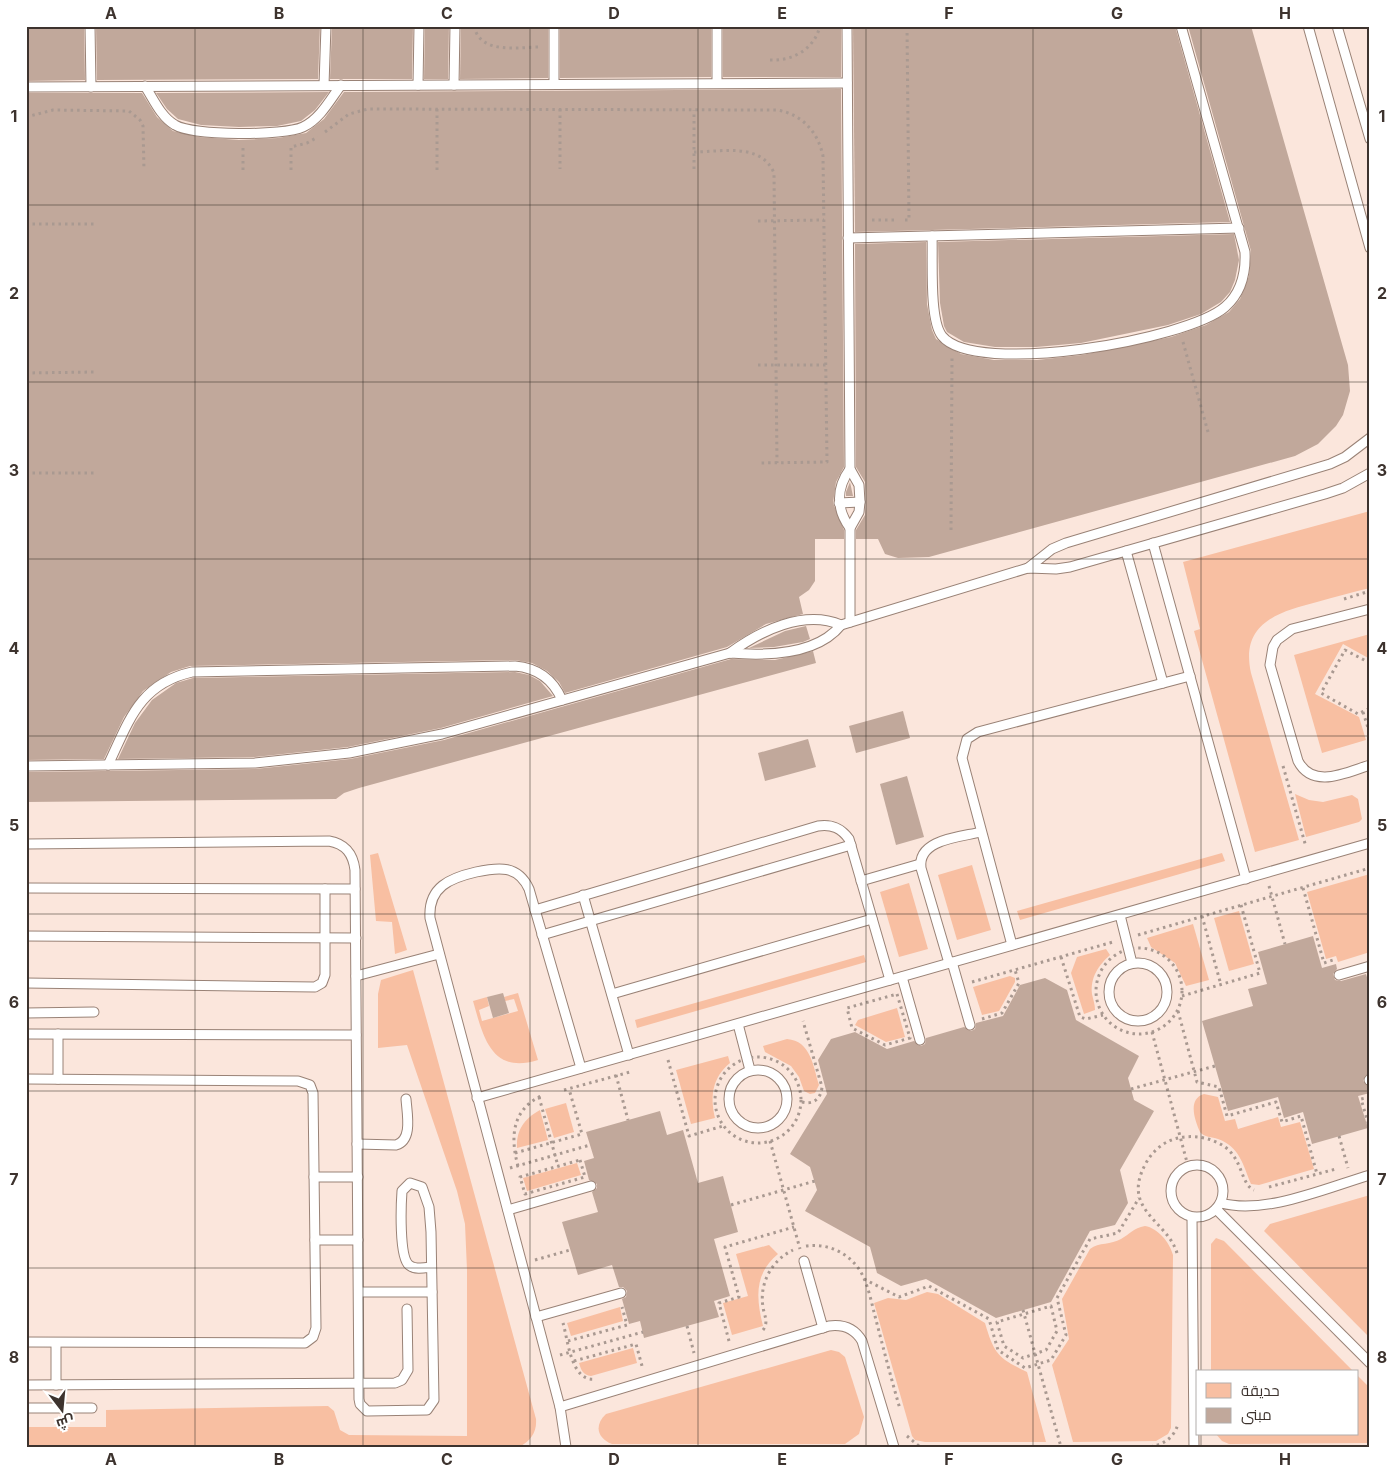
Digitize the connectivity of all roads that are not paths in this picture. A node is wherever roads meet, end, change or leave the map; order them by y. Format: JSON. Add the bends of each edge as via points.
{"nodes":[{"id":1,"x":90,"y":26,"type":"edge"},
{"id":2,"x":326,"y":26,"type":"edge"},
{"id":3,"x":418,"y":26,"type":"edge"},
{"id":4,"x":455,"y":26,"type":"edge"},
{"id":5,"x":554,"y":26,"type":"edge"},
{"id":6,"x":717,"y":26,"type":"edge"},
{"id":7,"x":847,"y":26,"type":"edge"},
{"id":8,"x":1181,"y":26,"type":"edge"},
{"id":9,"x":1308,"y":26,"type":"edge"},
{"id":10,"x":1337,"y":26,"type":"edge"},
{"id":11,"x":554,"y":83,"type":"junction"},
{"id":12,"x":717,"y":83,"type":"junction"},
{"id":13,"x":847,"y":83,"type":"junction"},
{"id":14,"x":418,"y":85,"type":"junction"},
{"id":15,"x":454,"y":85,"type":"junction"},
{"id":16,"x":91,"y":86,"type":"junction"},
{"id":17,"x":145,"y":86,"type":"junction"},
{"id":18,"x":324,"y":86,"type":"junction"},
{"id":19,"x":342,"y":86,"type":"junction"},
{"id":20,"x":26,"y":87,"type":"edge"},
{"id":21,"x":1370,"y":139,"type":"edge"},
{"id":22,"x":1239,"y":228,"type":"junction"},
{"id":23,"x":932,"y":236,"type":"junction"},
{"id":24,"x":848,"y":238,"type":"junction"},
{"id":25,"x":1370,"y":248,"type":"edge"},
{"id":26,"x":1370,"y":438,"type":"edge"},
{"id":27,"x":850,"y":469,"type":"junction"},
{"id":28,"x":1370,"y":473,"type":"edge"},
{"id":29,"x":860,"y":502,"type":"junction"},
{"id":30,"x":839,"y":503,"type":"junction"},
{"id":31,"x":850,"y":528,"type":"junction"},
{"id":32,"x":1153,"y":543,"type":"junction"},
{"id":33,"x":1126,"y":551,"type":"junction"},
{"id":34,"x":1028,"y":568,"type":"junction"},
{"id":35,"x":1370,"y":609,"type":"edge"},
{"id":36,"x":850,"y":622,"type":"junction"},
{"id":37,"x":841,"y":624,"type":"junction"},
{"id":38,"x":730,"y":653,"type":"junction"},
{"id":39,"x":1190,"y":676,"type":"junction"},
{"id":40,"x":1163,"y":683,"type":"junction"},
{"id":41,"x":562,"y":700,"type":"junction"},
{"id":42,"x":108,"y":765,"type":"junction"},
{"id":43,"x":1370,"y":765,"type":"edge"},
{"id":44,"x":26,"y":766,"type":"edge"},
{"id":45,"x":981,"y":832,"type":"junction"},
{"id":46,"x":1370,"y":843,"type":"edge"},
{"id":47,"x":26,"y":844,"type":"edge"},
{"id":48,"x":851,"y":845,"type":"junction"},
{"id":49,"x":920,"y":864,"type":"junction"},
{"id":50,"x":1246,"y":878,"type":"junction"},
{"id":51,"x":861,"y":881,"type":"junction"},
{"id":52,"x":26,"y":888,"type":"edge"},
{"id":53,"x":326,"y":889,"type":"junction"},
{"id":54,"x":355,"y":889,"type":"junction"},
{"id":55,"x":583,"y":896,"type":"junction"},
{"id":56,"x":534,"y":910,"type":"junction"},
{"id":57,"x":1120,"y":915,"type":"junction"},
{"id":58,"x":872,"y":919,"type":"junction"},
{"id":59,"x":590,"y":921,"type":"junction"},
{"id":60,"x":542,"y":935,"type":"junction"},
{"id":61,"x":26,"y":936,"type":"edge"},
{"id":62,"x":325,"y":938,"type":"junction"},
{"id":63,"x":356,"y":938,"type":"junction"},
{"id":64,"x":1012,"y":945,"type":"junction"},
{"id":65,"x":439,"y":954,"type":"junction"},
{"id":66,"x":950,"y":963,"type":"junction"},
{"id":67,"x":1132,"y":963,"type":"junction"},
{"id":68,"x":1370,"y":966,"type":"edge"},
{"id":69,"x":1339,"y":975,"type":"dead end"},
{"id":70,"x":356,"y":976,"type":"junction"},
{"id":71,"x":902,"y":977,"type":"junction"},
{"id":72,"x":890,"y":980,"type":"junction"},
{"id":73,"x":26,"y":983,"type":"edge"},
{"id":74,"x":612,"y":994,"type":"junction"},
{"id":75,"x":94,"y":1012,"type":"dead end"},
{"id":76,"x":26,"y":1013,"type":"edge"},
{"id":77,"x":738,"y":1024,"type":"junction"},
{"id":78,"x":970,"y":1025,"type":"dead end"},
{"id":79,"x":26,"y":1034,"type":"edge"},
{"id":80,"x":58,"y":1034,"type":"junction"},
{"id":81,"x":356,"y":1035,"type":"junction"},
{"id":82,"x":920,"y":1040,"type":"dead end"},
{"id":83,"x":629,"y":1055,"type":"junction"},
{"id":84,"x":581,"y":1068,"type":"junction"},
{"id":85,"x":750,"y":1070,"type":"junction"},
{"id":86,"x":26,"y":1079,"type":"edge"},
{"id":87,"x":58,"y":1079,"type":"junction"},
{"id":88,"x":478,"y":1098,"type":"junction"},
{"id":89,"x":406,"y":1099,"type":"dead end"},
{"id":90,"x":357,"y":1144,"type":"junction"},
{"id":91,"x":1370,"y":1175,"type":"edge"},
{"id":92,"x":314,"y":1177,"type":"junction"},
{"id":93,"x":358,"y":1177,"type":"junction"},
{"id":94,"x":591,"y":1186,"type":"dead end"},
{"id":95,"x":1218,"y":1206,"type":"junction"},
{"id":96,"x":508,"y":1210,"type":"junction"},
{"id":97,"x":1192,"y":1217,"type":"junction"},
{"id":98,"x":315,"y":1240,"type":"junction"},
{"id":99,"x":358,"y":1240,"type":"junction"},
{"id":100,"x":804,"y":1261,"type":"road end"},
{"id":101,"x":432,"y":1267,"type":"junction"},
{"id":102,"x":359,"y":1292,"type":"junction"},
{"id":103,"x":432,"y":1292,"type":"junction"},
{"id":104,"x":620,"y":1293,"type":"dead end"},
{"id":105,"x":407,"y":1309,"type":"dead end"},
{"id":106,"x":536,"y":1317,"type":"junction"},
{"id":107,"x":823,"y":1328,"type":"junction"},
{"id":108,"x":26,"y":1342,"type":"edge"},
{"id":109,"x":56,"y":1342,"type":"junction"},
{"id":110,"x":1370,"y":1363,"type":"edge"},
{"id":111,"x":359,"y":1382,"type":"junction"},
{"id":112,"x":56,"y":1384,"type":"junction"},
{"id":113,"x":26,"y":1385,"type":"edge"},
{"id":114,"x":560,"y":1407,"type":"junction"},
{"id":115,"x":26,"y":1408,"type":"edge"},
{"id":116,"x":92,"y":1408,"type":"dead end"},
{"id":117,"x":566,"y":1447,"type":"edge"},
{"id":118,"x":894,"y":1447,"type":"edge"},
{"id":119,"x":1194,"y":1447,"type":"edge"}],
"edges":[{"from":1,"to":16,"type":"lane"},
{"from":2,"to":18,"type":"lane"},
{"from":3,"to":14,"type":"lane"},
{"from":4,"to":15,"type":"lane"},
{"from":5,"to":11,"type":"lane"},
{"from":6,"to":12,"type":"lane"},
{"from":7,"to":13,"type":"lane"},
{"from":8,"to":22,"type":"lane"},
{"from":9,"to":25,"type":"lane"},
{"from":10,"to":21,"type":"lane"},
{"from":11,"to":12,"type":"lane"},
{"from":11,"to":15,"type":"lane"},
{"from":12,"to":13,"type":"lane"},
{"from":13,"to":24,"type":"lane"},
{"from":14,"to":15,"type":"lane"},
{"from":14,"to":19,"type":"lane"},
{"from":16,"to":17,"type":"lane"},
{"from":16,"to":20,"type":"lane"},
{"from":17,"to":18,"type":"lane"},
{"from":17,"to":19,"type":"lane","via":[[168,120],[184,129],[286,132],[304,126],[318,115]]},
{"from":18,"to":19,"type":"lane"},
{"from":22,"to":23,"type":"lane"},
{"from":22,"to":23,"type":"lane","via":[[1246,264],[1240,287],[1216,314],[1180,329],[1126,343],[1076,351],[1009,353],[968,350],[952,345],[940,334],[934,320]]},
{"from":23,"to":24,"type":"lane"},
{"from":24,"to":27,"type":"lane"},
{"from":26,"to":34,"type":"lane","via":[[1330,464],[1066,543],[1052,549]]},
{"from":27,"to":29,"type":"lane","via":[[859,484]]},
{"from":27,"to":30,"type":"lane","via":[[841,485]]},
{"from":28,"to":32,"type":"lane","via":[[1325,494]]},
{"from":29,"to":30,"type":"lane"},
{"from":29,"to":31,"type":"lane","via":[[859,512]]},
{"from":30,"to":31,"type":"lane"},
{"from":31,"to":36,"type":"lane"},
{"from":32,"to":33,"type":"lane"},
{"from":32,"to":39,"type":"lane"},
{"from":33,"to":34,"type":"lane","via":[[1070,567]]},
{"from":33,"to":40,"type":"lane"},
{"from":34,"to":36,"type":"lane"},
{"from":35,"to":43,"type":"lane","via":[[1292,629],[1277,640],[1270,665],[1298,761],[1306,771],[1317,777],[1329,777]]},
{"from":36,"to":37,"type":"lane"},
{"from":37,"to":38,"type":"lane","via":[[820,642],[798,648],[758,654]]},
{"from":37,"to":38,"type":"lane","via":[[823,619],[791,623],[759,634]]},
{"from":38,"to":41,"type":"lane"},
{"from":39,"to":40,"type":"lane"},
{"from":39,"to":50,"type":"lane"},
{"from":40,"to":45,"type":"lane","via":[[972,735],[964,745],[962,758]]},
{"from":41,"to":42,"type":"lane","via":[[411,741],[318,758],[255,763]]},
{"from":41,"to":42,"type":"lane","via":[[544,675],[515,666],[192,672],[168,679],[147,694],[132,714]]},
{"from":42,"to":44,"type":"lane"},
{"from":45,"to":49,"type":"lane","via":[[931,846],[922,855]]},
{"from":45,"to":64,"type":"lane"},
{"from":46,"to":50,"type":"lane"},
{"from":47,"to":54,"type":"lane","via":[[329,841],[342,845],[352,856]]},
{"from":48,"to":51,"type":"lane"},
{"from":48,"to":55,"type":"lane","via":[[836,827],[818,826]]},
{"from":48,"to":59,"type":"lane"},
{"from":49,"to":51,"type":"lane"},
{"from":49,"to":66,"type":"lane"},
{"from":50,"to":57,"type":"lane"},
{"from":51,"to":58,"type":"lane"},
{"from":52,"to":53,"type":"lane"},
{"from":53,"to":54,"type":"lane"},
{"from":53,"to":62,"type":"lane"},
{"from":54,"to":63,"type":"lane"},
{"from":55,"to":56,"type":"lane"},
{"from":55,"to":59,"type":"lane"},
{"from":56,"to":60,"type":"lane"},
{"from":56,"to":65,"type":"lane","via":[[526,883],[511,870],[498,867],[445,882],[434,894],[429,910]]},
{"from":57,"to":64,"type":"lane"},
{"from":57,"to":67,"type":"lane"},
{"from":58,"to":72,"type":"lane"},
{"from":58,"to":74,"type":"lane"},
{"from":59,"to":60,"type":"lane"},
{"from":59,"to":74,"type":"lane"},
{"from":60,"to":84,"type":"lane"},
{"from":61,"to":62,"type":"lane"},
{"from":62,"to":63,"type":"lane"},
{"from":62,"to":73,"type":"lane","via":[[325,975],[322,983],[314,986]]},
{"from":63,"to":70,"type":"lane"},
{"from":64,"to":66,"type":"lane"},
{"from":65,"to":70,"type":"lane"},
{"from":65,"to":88,"type":"lane"},
{"from":66,"to":71,"type":"lane"},
{"from":66,"to":78,"type":"lane"},
{"from":67,"to":67,"type":"lane","via":[[1117,971],[1112,978],[1109,996],[1116,1012],[1131,1021],[1140,1021],[1156,1016],[1162,1009],[1167,984],[1150,964]]},
{"from":68,"to":69,"type":"lane"},
{"from":70,"to":81,"type":"lane"},
{"from":71,"to":72,"type":"lane"},
{"from":71,"to":82,"type":"lane"},
{"from":72,"to":77,"type":"lane"},
{"from":74,"to":83,"type":"lane"},
{"from":75,"to":76,"type":"lane"},
{"from":77,"to":83,"type":"lane"},
{"from":77,"to":85,"type":"lane"},
{"from":79,"to":80,"type":"lane"},
{"from":80,"to":81,"type":"lane"},
{"from":80,"to":87,"type":"lane"},
{"from":81,"to":90,"type":"lane"},
{"from":83,"to":84,"type":"lane"},
{"from":84,"to":88,"type":"lane"},
{"from":85,"to":85,"type":"lane","via":[[736,1079],[729,1094],[731,1111],[742,1124],[767,1127],[786,1111],[788,1094],[781,1079],[774,1074]]},
{"from":86,"to":87,"type":"lane"},
{"from":87,"to":92,"type":"lane","via":[[303,1081],[313,1093]]},
{"from":88,"to":96,"type":"lane"},
{"from":89,"to":90,"type":"lane","via":[[407,1134],[402,1143]]},
{"from":90,"to":93,"type":"lane"},
{"from":91,"to":95,"type":"lane","via":[[1264,1206]]},
{"from":92,"to":93,"type":"lane"},
{"from":92,"to":98,"type":"lane"},
{"from":93,"to":99,"type":"lane"},
{"from":94,"to":96,"type":"lane"},
{"from":95,"to":97,"type":"lane","via":[[1205,1216]]},
{"from":95,"to":97,"type":"lane","via":[[1223,1187],[1216,1174],[1203,1166],[1188,1166],[1176,1175],[1170,1190],[1178,1210]]},
{"from":95,"to":110,"type":"lane"},
{"from":96,"to":106,"type":"lane"},
{"from":97,"to":119,"type":"lane"},
{"from":98,"to":99,"type":"lane"},
{"from":98,"to":109,"type":"lane","via":[[315,1333],[305,1343]]},
{"from":99,"to":102,"type":"lane"},
{"from":100,"to":107,"type":"lane"},
{"from":101,"to":101,"type":"lane","via":[[427,1198],[422,1187],[410,1183],[402,1192],[403,1256],[409,1266]]},
{"from":101,"to":103,"type":"lane"},
{"from":102,"to":103,"type":"lane"},
{"from":102,"to":111,"type":"lane"},
{"from":103,"to":111,"type":"lane","via":[[434,1400],[430,1408],[367,1410],[360,1404]]},
{"from":104,"to":106,"type":"lane"},
{"from":105,"to":111,"type":"lane","via":[[407,1374],[395,1383]]},
{"from":106,"to":114,"type":"lane"},
{"from":107,"to":114,"type":"lane"},
{"from":107,"to":118,"type":"lane","via":[[836,1325],[849,1328],[862,1341]]},
{"from":108,"to":109,"type":"lane"},
{"from":109,"to":112,"type":"lane"},
{"from":111,"to":112,"type":"lane"},
{"from":112,"to":113,"type":"lane"},
{"from":114,"to":117,"type":"lane"},
{"from":115,"to":116,"type":"lane"}]}
